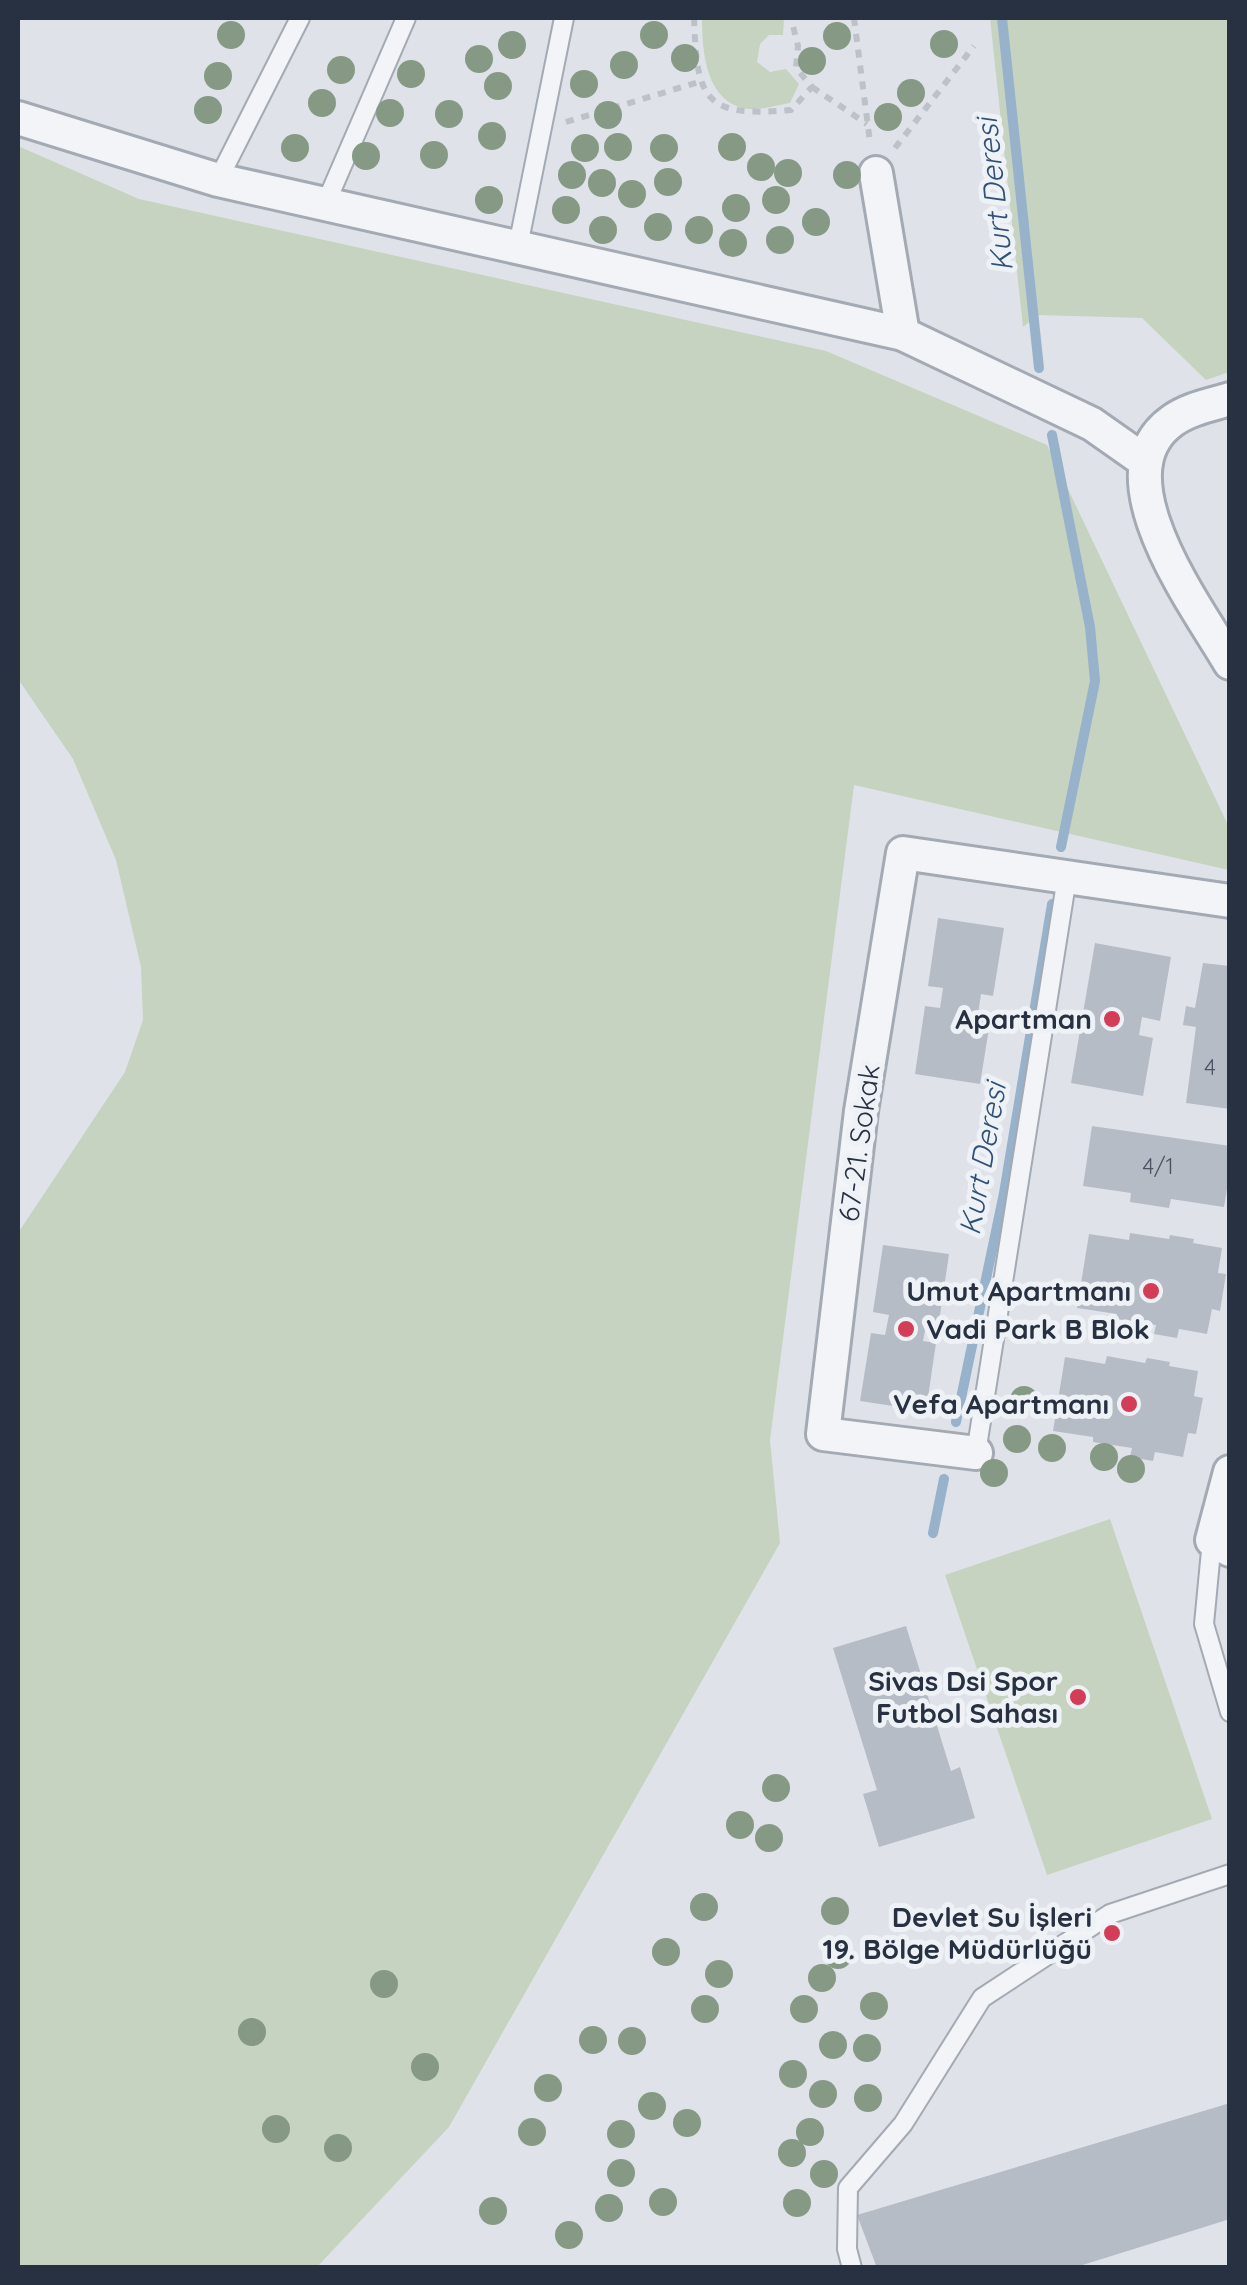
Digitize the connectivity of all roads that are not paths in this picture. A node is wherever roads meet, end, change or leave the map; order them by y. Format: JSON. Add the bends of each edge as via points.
{"nodes":[{"id":1,"x":300,"y":18,"type":"edge"},
{"id":2,"x":406,"y":18,"type":"edge"},
{"id":3,"x":564,"y":18,"type":"edge"},
{"id":4,"x":18,"y":118,"type":"edge"},
{"id":5,"x":876,"y":172,"type":"road end"},
{"id":6,"x":218,"y":180,"type":"junction"},
{"id":7,"x":325,"y":205,"type":"junction"},
{"id":8,"x":518,"y":246,"type":"junction"},
{"id":9,"x":903,"y":334,"type":"junction"},
{"id":10,"x":1230,"y":399,"type":"edge"},
{"id":11,"x":1146,"y":462,"type":"junction"},
{"id":12,"x":1230,"y":662,"type":"edge"},
{"id":13,"x":1068,"y":877,"type":"junction"},
{"id":14,"x":1230,"y":900,"type":"edge"},
{"id":15,"x":976,"y":1453,"type":"joint"},
{"id":16,"x":1230,"y":1472,"type":"edge"},
{"id":17,"x":1221,"y":1545,"type":"edge"},
{"id":18,"x":1230,"y":1712,"type":"edge"},
{"id":19,"x":1230,"y":1874,"type":"edge"},
{"id":20,"x":852,"y":2268,"type":"edge"}],
"edges":[{"from":1,"to":6,"type":"lane"},
{"from":2,"to":7,"type":"lane"},
{"from":3,"to":8,"type":"lane"},
{"from":4,"to":6,"type":"street"},
{"from":5,"to":9,"type":"street"},
{"from":6,"to":7,"type":"street"},
{"from":7,"to":8,"type":"street"},
{"from":8,"to":9,"type":"street"},
{"from":9,"to":11,"type":"street","via":[[1092,424]]},
{"from":10,"to":11,"type":"street","via":[[1171,421]]},
{"from":11,"to":12,"type":"street","via":[[1146,502],[1159,540]]},
{"from":13,"to":14,"type":"street"},
{"from":13,"to":15,"type":"lane"},
{"from":13,"to":15,"type":"street","name":"67-21. Sokak","via":[[904,853],[862,1111],[824,1434]]},
{"from":16,"to":17,"type":"street"},
{"from":17,"to":18,"type":"lane","via":[[1204,1624]]},
{"from":19,"to":20,"type":"lane","via":[[1110,1914],[982,1998],[903,2124],[848,2188]]}]}
